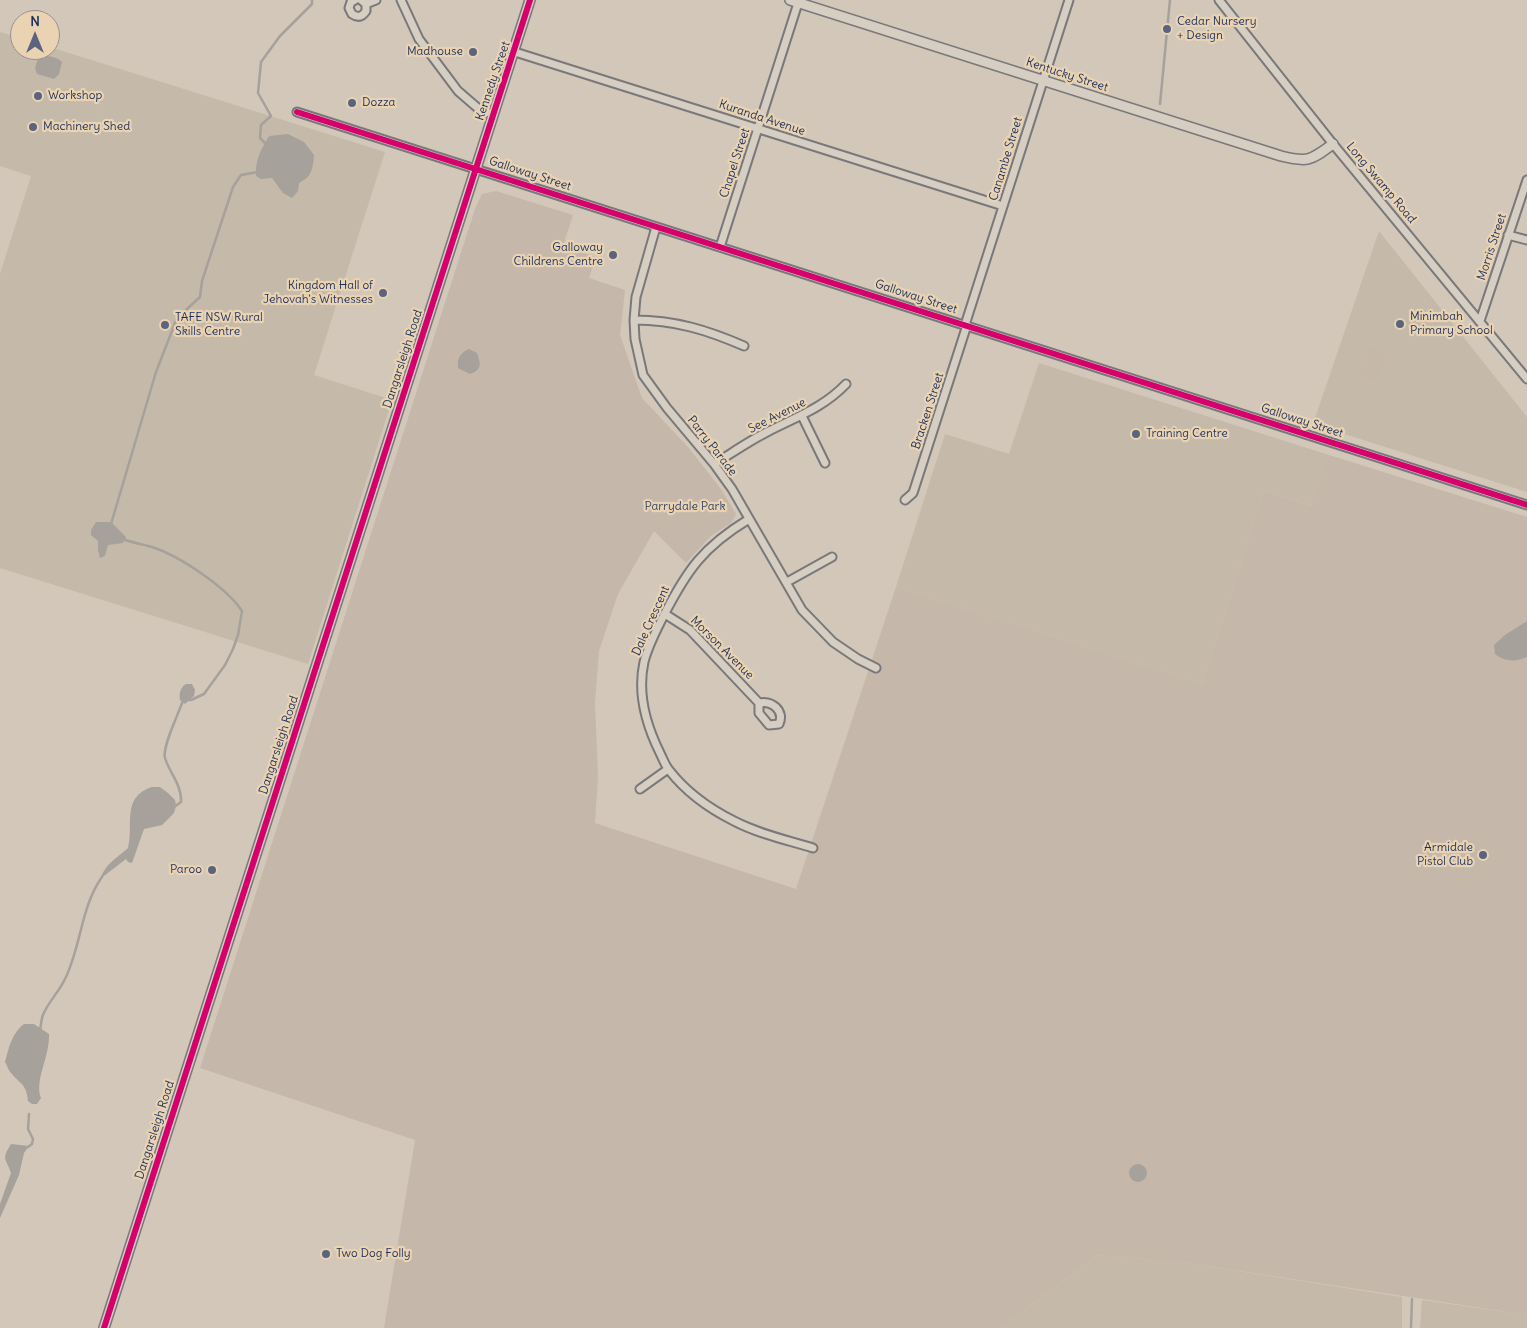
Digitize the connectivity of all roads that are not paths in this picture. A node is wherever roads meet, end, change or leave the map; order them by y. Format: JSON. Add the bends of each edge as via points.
{"nodes":[{"id":1,"x":355,"y":0,"type":"edge"},
{"id":2,"x":376,"y":0,"type":"edge"},
{"id":3,"x":401,"y":0,"type":"edge"},
{"id":4,"x":530,"y":0,"type":"edge"},
{"id":5,"x":1069,"y":0,"type":"edge"},
{"id":6,"x":1219,"y":0,"type":"edge"},
{"id":7,"x":796,"y":1,"type":"edge"},
{"id":8,"x":363,"y":2,"type":"edge"},
{"id":9,"x":515,"y":52,"type":"junction"},
{"id":10,"x":1043,"y":80,"type":"junction"},
{"id":11,"x":297,"y":112,"type":"dead end"},
{"id":12,"x":493,"y":114,"type":"junction"},
{"id":13,"x":758,"y":128,"type":"junction"},
{"id":14,"x":1333,"y":144,"type":"junction"},
{"id":15,"x":476,"y":169,"type":"junction"},
{"id":16,"x":1527,"y":180,"type":"edge"},
{"id":17,"x":1526,"y":190,"type":"edge"},
{"id":18,"x":1003,"y":206,"type":"junction"},
{"id":19,"x":656,"y":227,"type":"junction"},
{"id":20,"x":1508,"y":234,"type":"junction"},
{"id":21,"x":1527,"y":240,"type":"edge"},
{"id":22,"x":720,"y":247,"type":"junction"},
{"id":23,"x":634,"y":320,"type":"junction"},
{"id":24,"x":1480,"y":321,"type":"junction"},
{"id":25,"x":966,"y":325,"type":"junction"},
{"id":26,"x":744,"y":346,"type":"dead end"},
{"id":27,"x":1527,"y":379,"type":"edge"},
{"id":28,"x":846,"y":384,"type":"dead end"},
{"id":29,"x":802,"y":416,"type":"junction"},
{"id":30,"x":825,"y":463,"type":"dead end"},
{"id":31,"x":714,"y":464,"type":"junction"},
{"id":32,"x":905,"y":500,"type":"dead end"},
{"id":33,"x":1527,"y":505,"type":"edge"},
{"id":34,"x":750,"y":519,"type":"junction"},
{"id":35,"x":832,"y":557,"type":"dead end"},
{"id":36,"x":786,"y":582,"type":"junction"},
{"id":37,"x":665,"y":614,"type":"junction"},
{"id":38,"x":876,"y":668,"type":"dead end"},
{"id":39,"x":760,"y":702,"type":"dead end"},
{"id":40,"x":668,"y":769,"type":"junction"},
{"id":41,"x":640,"y":790,"type":"dead end"},
{"id":42,"x":813,"y":848,"type":"dead end"},
{"id":43,"x":104,"y":1328,"type":"edge"}],
"edges":[{"from":1,"to":8,"type":"street","via":[[349,8],[355,16],[362,16],[366,11]]},
{"from":2,"to":8,"type":"street"},
{"from":3,"to":12,"type":"street","via":[[419,39],[458,91],[480,110]]},
{"from":4,"to":9,"type":"street","name":"Kennedy Street"},
{"from":5,"to":10,"type":"street","name":"Canambe Street"},
{"from":6,"to":14,"type":"street","name":"Long Swamp Road"},
{"from":7,"to":10,"type":"street","name":"Kentucky Street"},
{"from":7,"to":13,"type":"street","name":"Chapel Street"},
{"from":9,"to":12,"type":"street","name":"Kennedy Street"},
{"from":9,"to":13,"type":"street","name":"Kuranda Avenue"},
{"from":10,"to":14,"type":"street","name":"Kentucky Street","via":[[1297,160],[1311,160]]},
{"from":10,"to":18,"type":"street","name":"Canambe Street"},
{"from":11,"to":15,"type":"street","name":"Galloway Street"},
{"from":12,"to":15,"type":"street","name":"Kennedy Street"},
{"from":13,"to":18,"type":"street","name":"Kuranda Avenue"},
{"from":13,"to":22,"type":"street","name":"Chapel Street"},
{"from":14,"to":24,"type":"street","name":"Long Swamp Road"},
{"from":15,"to":19,"type":"street","name":"Galloway Street"},
{"from":15,"to":43,"type":"street","name":"Dangarsleigh Road"},
{"from":16,"to":17,"type":"street","name":"Morris Street"},
{"from":17,"to":20,"type":"street","name":"Morris Street"},
{"from":18,"to":25,"type":"street","name":"Canambe Street"},
{"from":19,"to":22,"type":"street","name":"Galloway Street"},
{"from":19,"to":23,"type":"street","name":"Parry Parade","via":[[636,297]]},
{"from":20,"to":21,"type":"street"},
{"from":20,"to":24,"type":"street","name":"Morris Street"},
{"from":22,"to":25,"type":"street","name":"Galloway Street"},
{"from":23,"to":26,"type":"street","via":[[688,325]]},
{"from":23,"to":31,"type":"street","name":"Parry Parade","via":[[643,375]]},
{"from":24,"to":27,"type":"street","name":"Long Swamp Road"},
{"from":25,"to":32,"type":"street","name":"Bracken Street","via":[[913,493]]},
{"from":25,"to":33,"type":"street","name":"Galloway Street"},
{"from":28,"to":29,"type":"street","name":"See Avenue","via":[[834,398]]},
{"from":29,"to":30,"type":"street"},
{"from":29,"to":31,"type":"street","name":"See Avenue","via":[[766,432]]},
{"from":31,"to":34,"type":"street","name":"Parry Parade"},
{"from":34,"to":36,"type":"street","name":"Parry Parade"},
{"from":34,"to":37,"type":"street","name":"Dale Crescent","via":[[713,544],[694,564]]},
{"from":35,"to":36,"type":"street"},
{"from":36,"to":38,"type":"street","name":"Parry Parade","via":[[802,610],[817,627],[833,642]]},
{"from":37,"to":39,"type":"street","name":"Morson Avenue","via":[[690,630]]},
{"from":37,"to":40,"type":"street","name":"Dale Crescent","via":[[648,648],[642,695],[648,726]]},
{"from":40,"to":41,"type":"street"},
{"from":40,"to":42,"type":"street","name":"Dale Crescent","via":[[706,805],[735,822]]}]}
